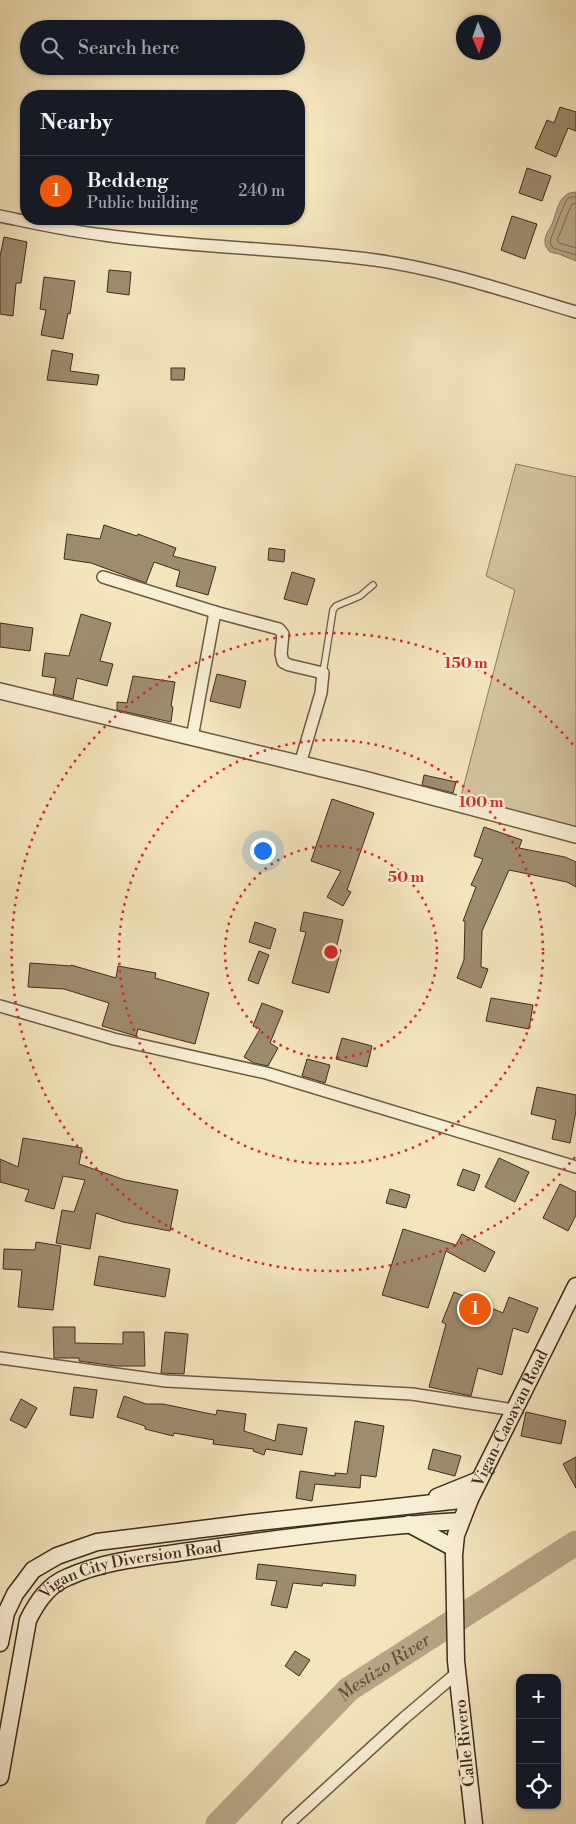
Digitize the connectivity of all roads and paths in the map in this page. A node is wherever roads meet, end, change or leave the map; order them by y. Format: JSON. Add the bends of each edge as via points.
{"nodes":[{"id":1,"x":0,"y":216,"type":"edge"},
{"id":2,"x":20,"y":220,"type":"edge"},
{"id":3,"x":49,"y":225,"type":"edge"},
{"id":4,"x":576,"y":312,"type":"edge"},
{"id":5,"x":103,"y":577,"type":"dead end"},
{"id":6,"x":374,"y":585,"type":"dead end"},
{"id":7,"x":215,"y":612,"type":"junction"},
{"id":8,"x":324,"y":673,"type":"junction"},
{"id":9,"x":0,"y":691,"type":"edge"},
{"id":10,"x":192,"y":738,"type":"junction"},
{"id":11,"x":300,"y":764,"type":"junction"},
{"id":12,"x":576,"y":835,"type":"edge"},
{"id":13,"x":0,"y":1006,"type":"edge"},
{"id":14,"x":576,"y":1167,"type":"edge"},
{"id":15,"x":576,"y":1286,"type":"edge"},
{"id":16,"x":0,"y":1358,"type":"edge"},
{"id":17,"x":514,"y":1410,"type":"junction"},
{"id":18,"x":479,"y":1480,"type":"junction"},
{"id":19,"x":470,"y":1499,"type":"junction"},
{"id":20,"x":417,"y":1505,"type":"junction"},
{"id":21,"x":461,"y":1521,"type":"junction"},
{"id":22,"x":409,"y":1524,"type":"junction"},
{"id":23,"x":454,"y":1552,"type":"junction"},
{"id":24,"x":0,"y":1643,"type":"edge"},
{"id":25,"x":456,"y":1667,"type":"junction"},
{"id":26,"x":0,"y":1777,"type":"edge"},
{"id":27,"x":288,"y":1824,"type":"edge"},
{"id":28,"x":474,"y":1824,"type":"edge"}],
"edges":[{"from":1,"to":2,"type":"street"},
{"from":3,"to":4,"type":"street","via":[[104,235],[378,260]]},
{"from":5,"to":7,"type":"street"},
{"from":6,"to":8,"type":"lane","via":[[333,610]]},
{"from":7,"to":8,"type":"street","via":[[279,629],[283,634],[281,654],[285,664]]},
{"from":7,"to":10,"type":"street"},
{"from":8,"to":11,"type":"street"},
{"from":9,"to":10,"type":"street"},
{"from":10,"to":11,"type":"street"},
{"from":11,"to":12,"type":"street"},
{"from":13,"to":14,"type":"street","via":[[114,1039],[266,1073]]},
{"from":15,"to":17,"type":"main road","name":"Vigan-Caoayan Road"},
{"from":16,"to":17,"type":"street","via":[[166,1380],[412,1394]]},
{"from":17,"to":18,"type":"main road","name":"Vigan-Caoayan Road"},
{"from":18,"to":19,"type":"main road","name":"Vigan-Caoayan Road"},
{"from":18,"to":20,"type":"main road","name":"Vigan City Diversion Road"},
{"from":19,"to":20,"type":"main road","name":"Vigan City Diversion Road"},
{"from":19,"to":21,"type":"main road","name":"Vigan-Caoayan Road"},
{"from":20,"to":24,"type":"main road","name":"Vigan City Diversion Road","via":[[98,1542],[57,1556],[33,1570],[6,1613]]},
{"from":21,"to":22,"type":"main road","name":"Vigan City Diversion Road"},
{"from":21,"to":23,"type":"main road","name":"Vigan-Caoayan Road"},
{"from":22,"to":23,"type":"main road"},
{"from":22,"to":26,"type":"main road","name":"Vigan City Diversion Road","via":[[103,1564],[67,1577],[49,1588],[28,1620]]},
{"from":23,"to":25,"type":"main road","name":"Calle Rivero"},
{"from":25,"to":27,"type":"street"},
{"from":25,"to":28,"type":"main road","name":"Calle Rivero"}]}
